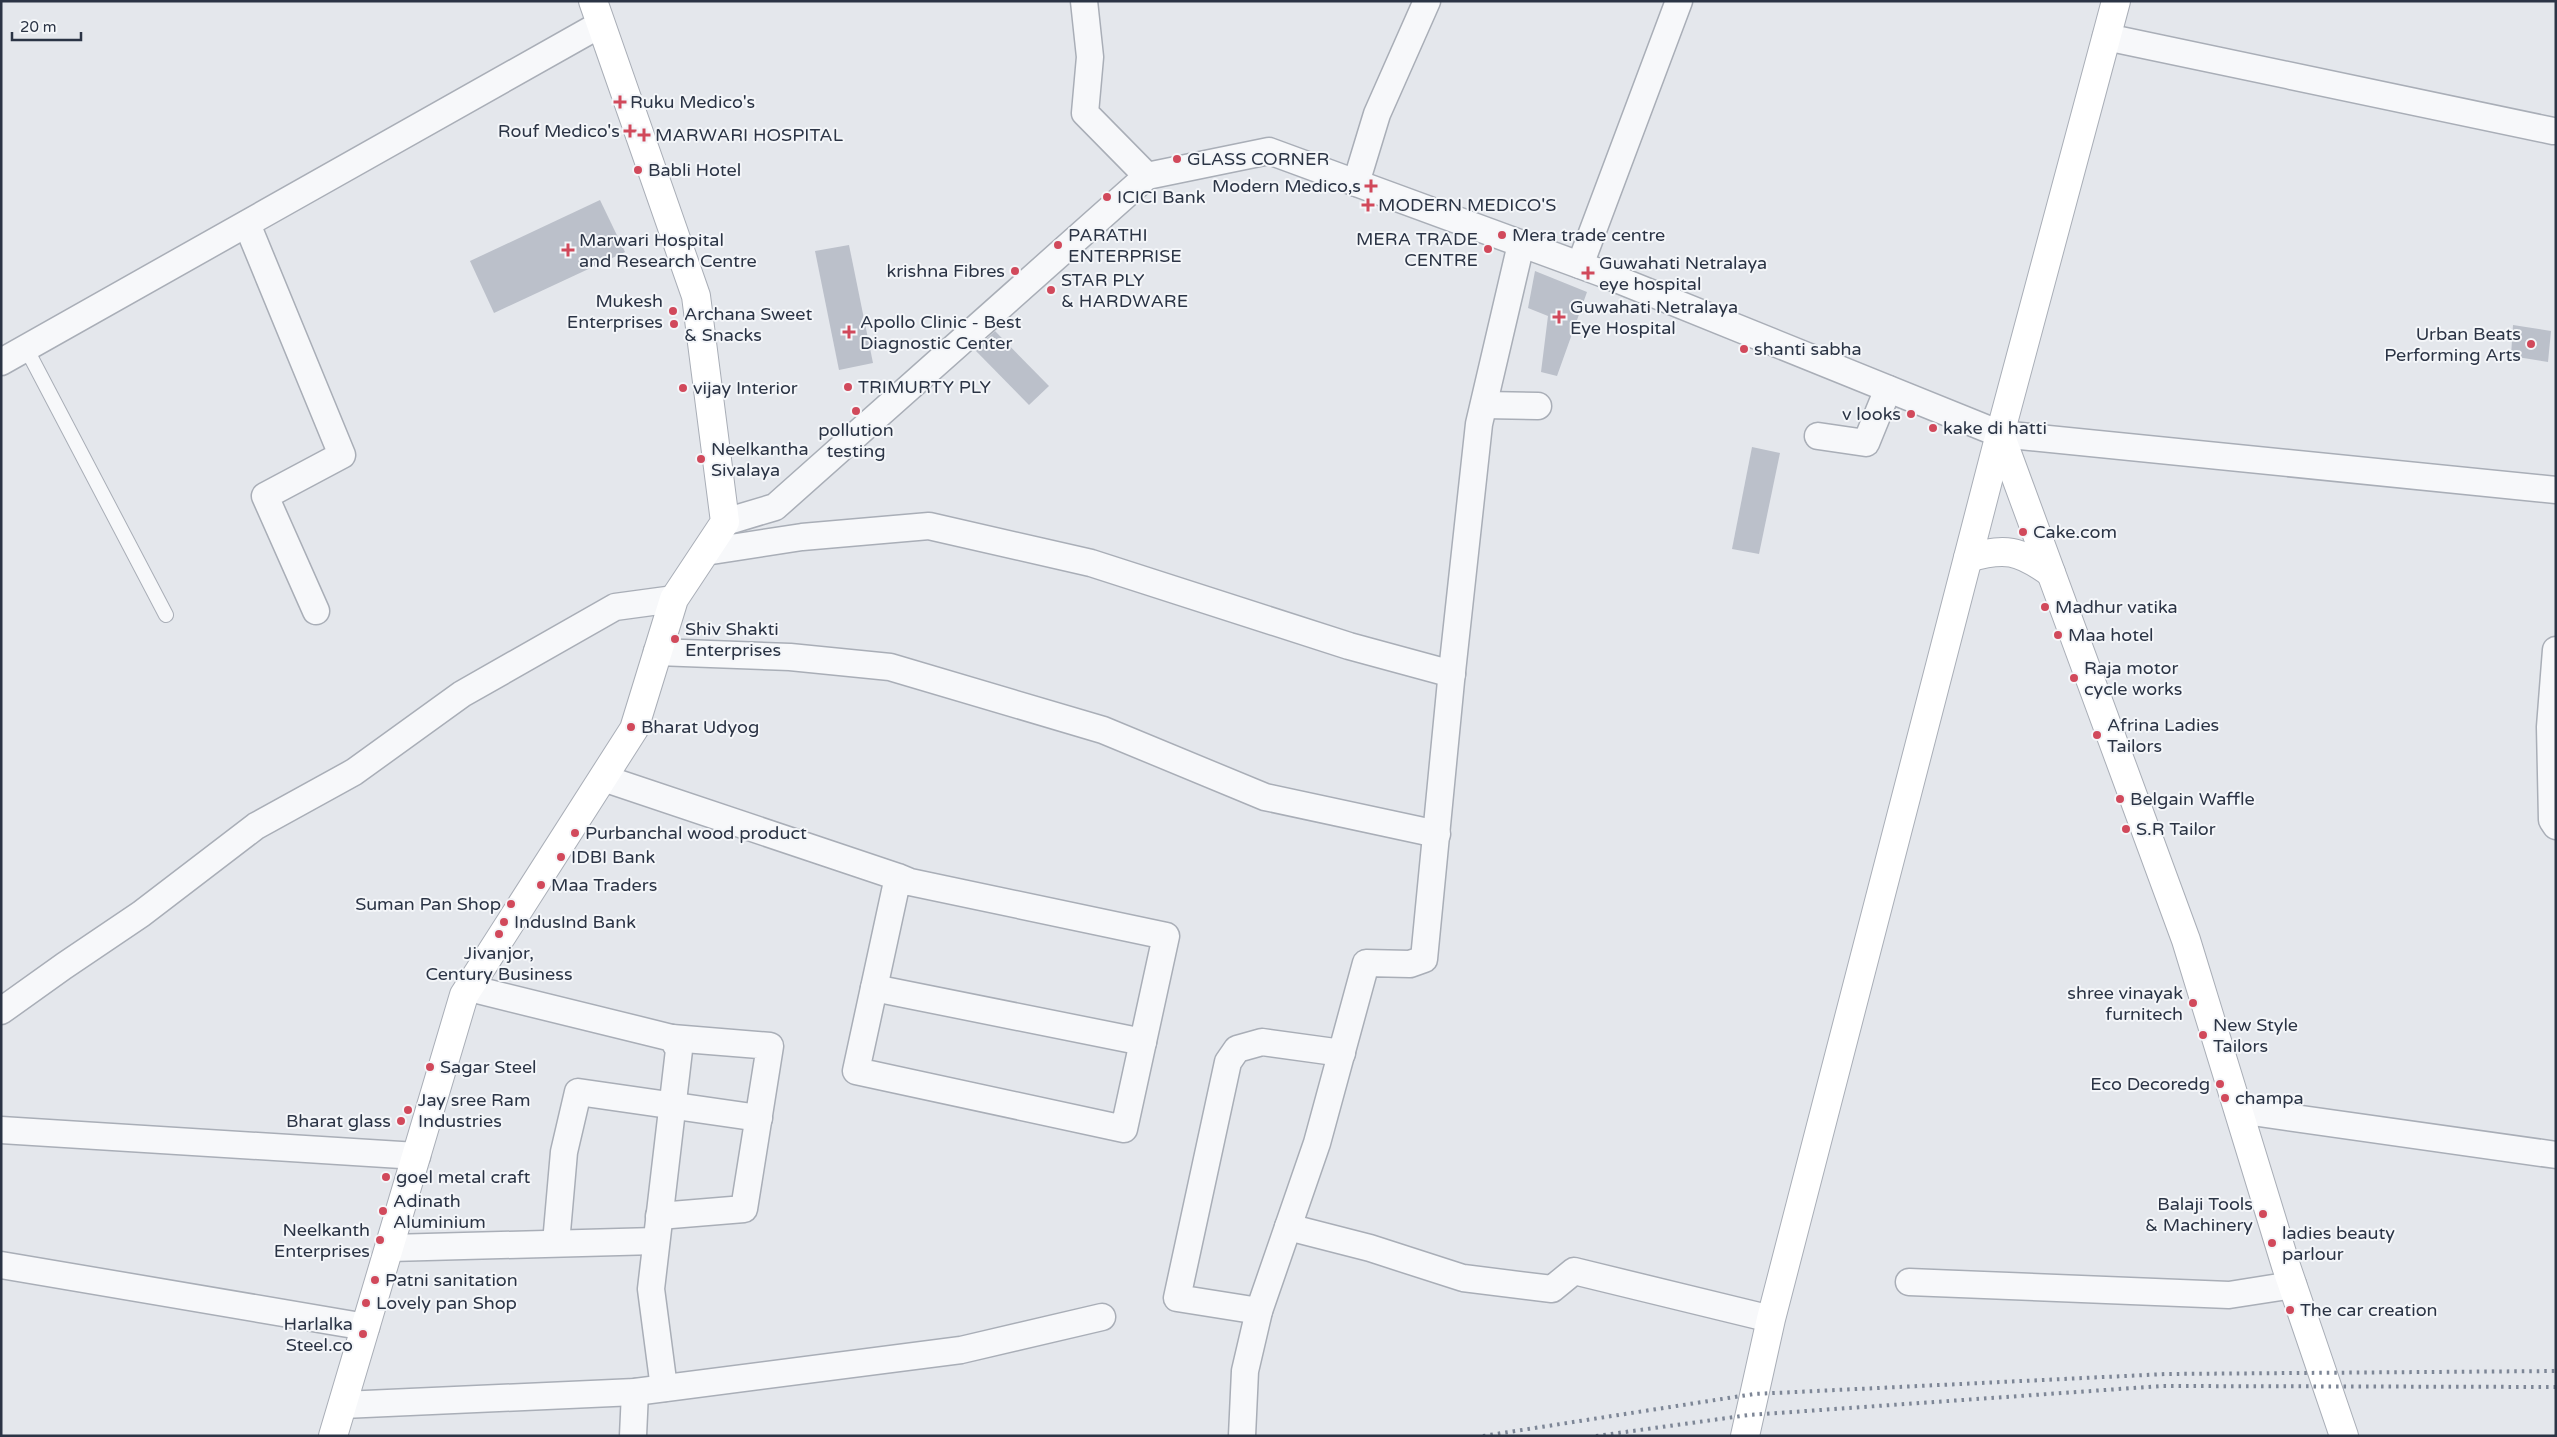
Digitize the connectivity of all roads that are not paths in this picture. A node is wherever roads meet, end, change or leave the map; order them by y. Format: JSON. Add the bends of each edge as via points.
{"nodes":[{"id":1,"x":1084,"y":1,"type":"edge"},
{"id":2,"x":1427,"y":1,"type":"edge"},
{"id":3,"x":1679,"y":1,"type":"edge"},
{"id":4,"x":2116,"y":1,"type":"edge"},
{"id":5,"x":597,"y":13,"type":"edge"},
{"id":6,"x":2106,"y":37,"type":"junction"},
{"id":7,"x":2553,"y":130,"type":"dead end"},
{"id":8,"x":1148,"y":176,"type":"junction"},
{"id":9,"x":1356,"y":183,"type":"junction"},
{"id":10,"x":247,"y":224,"type":"junction"},
{"id":11,"x":1521,"y":244,"type":"junction"},
{"id":12,"x":1580,"y":265,"type":"junction"},
{"id":13,"x":26,"y":348,"type":"junction"},
{"id":14,"x":1,"y":362,"type":"edge"},
{"id":15,"x":1888,"y":389,"type":"junction"},
{"id":16,"x":1484,"y":405,"type":"junction"},
{"id":17,"x":1538,"y":406,"type":"dead end"},
{"id":18,"x":2000,"y":434,"type":"junction"},
{"id":19,"x":1818,"y":436,"type":"dead end"},
{"id":20,"x":2556,"y":490,"type":"edge"},
{"id":21,"x":725,"y":522,"type":"junction"},
{"id":22,"x":705,"y":552,"type":"junction"},
{"id":23,"x":1968,"y":558,"type":"junction"},
{"id":24,"x":2051,"y":573,"type":"junction"},
{"id":25,"x":674,"y":599,"type":"junction"},
{"id":26,"x":316,"y":611,"type":"dead end"},
{"id":27,"x":166,"y":615,"type":"dead end"},
{"id":28,"x":2556,"y":650,"type":"edge"},
{"id":29,"x":657,"y":652,"type":"junction"},
{"id":30,"x":1452,"y":674,"type":"junction"},
{"id":31,"x":603,"y":778,"type":"junction"},
{"id":32,"x":2554,"y":822,"type":"edge"},
{"id":33,"x":1437,"y":834,"type":"junction"},
{"id":34,"x":898,"y":877,"type":"junction"},
{"id":35,"x":469,"y":988,"type":"junction"},
{"id":36,"x":874,"y":988,"type":"junction"},
{"id":37,"x":1,"y":1011,"type":"edge"},
{"id":38,"x":672,"y":1038,"type":"junction"},
{"id":39,"x":1143,"y":1042,"type":"junction"},
{"id":40,"x":1342,"y":1053,"type":"junction"},
{"id":41,"x":671,"y":1104,"type":"junction"},
{"id":42,"x":2238,"y":1110,"type":"junction"},
{"id":43,"x":759,"y":1118,"type":"junction"},
{"id":44,"x":1,"y":1130,"type":"edge"},
{"id":45,"x":2556,"y":1155,"type":"edge"},
{"id":46,"x":417,"y":1156,"type":"junction"},
{"id":47,"x":1288,"y":1227,"type":"junction"},
{"id":48,"x":658,"y":1228,"type":"junction"},
{"id":49,"x":556,"y":1244,"type":"junction"},
{"id":50,"x":390,"y":1248,"type":"junction"},
{"id":51,"x":1,"y":1265,"type":"edge"},
{"id":52,"x":1909,"y":1282,"type":"dead end"},
{"id":53,"x":2293,"y":1285,"type":"junction"},
{"id":54,"x":1259,"y":1311,"type":"junction"},
{"id":55,"x":1102,"y":1317,"type":"dead end"},
{"id":56,"x":1771,"y":1319,"type":"junction"},
{"id":57,"x":366,"y":1327,"type":"junction"},
{"id":58,"x":664,"y":1388,"type":"junction"},
{"id":59,"x":634,"y":1392,"type":"junction"},
{"id":60,"x":343,"y":1405,"type":"junction"},
{"id":61,"x":333,"y":1436,"type":"edge"},
{"id":62,"x":633,"y":1436,"type":"edge"},
{"id":63,"x":1242,"y":1436,"type":"edge"},
{"id":64,"x":1745,"y":1436,"type":"edge"},
{"id":65,"x":2344,"y":1436,"type":"edge"}],
"edges":[{"from":1,"to":8,"type":"street","via":[[1090,56],[1085,113]]},
{"from":2,"to":9,"type":"street","via":[[1377,114]]},
{"from":3,"to":12,"type":"street"},
{"from":4,"to":6,"type":"street"},
{"from":5,"to":10,"type":"street"},
{"from":5,"to":21,"type":"street","via":[[696,296]]},
{"from":6,"to":7,"type":"street"},
{"from":6,"to":18,"type":"street"},
{"from":8,"to":9,"type":"street","via":[[1269,151]]},
{"from":8,"to":21,"type":"street","via":[[775,507]]},
{"from":9,"to":11,"type":"street"},
{"from":10,"to":13,"type":"street"},
{"from":10,"to":26,"type":"street","via":[[342,455],[265,496]]},
{"from":11,"to":12,"type":"street"},
{"from":11,"to":16,"type":"street"},
{"from":12,"to":15,"type":"street"},
{"from":13,"to":14,"type":"street"},
{"from":13,"to":27,"type":"lane"},
{"from":15,"to":18,"type":"street"},
{"from":15,"to":19,"type":"street","via":[[1866,443]]},
{"from":16,"to":17,"type":"street"},
{"from":16,"to":30,"type":"street","via":[[1479,424]]},
{"from":18,"to":20,"type":"street"},
{"from":18,"to":23,"type":"street"},
{"from":18,"to":24,"type":"street"},
{"from":21,"to":22,"type":"street"},
{"from":22,"to":25,"type":"street"},
{"from":22,"to":30,"type":"street","via":[[802,537],[929,526],[1091,563],[1349,646]]},
{"from":23,"to":24,"type":"street","via":[[1992,551],[2019,554]]},
{"from":23,"to":56,"type":"street"},
{"from":24,"to":42,"type":"street","via":[[2186,940]]},
{"from":25,"to":29,"type":"street"},
{"from":25,"to":37,"type":"street","via":[[615,607],[462,694],[354,772],[256,826],[141,914]]},
{"from":28,"to":32,"type":"street","via":[[2550,727]]},
{"from":29,"to":31,"type":"street","via":[[634,729]]},
{"from":29,"to":33,"type":"street","via":[[790,658],[890,667],[1103,730],[1265,797]]},
{"from":30,"to":33,"type":"street"},
{"from":31,"to":34,"type":"street"},
{"from":31,"to":35,"type":"street"},
{"from":33,"to":40,"type":"street","via":[[1424,959],[1410,964],[1366,963]]},
{"from":34,"to":36,"type":"street"},
{"from":34,"to":39,"type":"street","via":[[1166,936]]},
{"from":35,"to":38,"type":"street"},
{"from":35,"to":46,"type":"street","via":[[464,995]]},
{"from":36,"to":39,"type":"street"},
{"from":36,"to":39,"type":"street","via":[[856,1071],[1124,1129]]},
{"from":38,"to":41,"type":"street","via":[[679,1050]]},
{"from":38,"to":43,"type":"street","via":[[770,1046]]},
{"from":40,"to":47,"type":"street","via":[[1317,1143]]},
{"from":40,"to":54,"type":"street","via":[[1262,1042],[1237,1049],[1228,1062],[1176,1298]]},
{"from":41,"to":43,"type":"street"},
{"from":41,"to":48,"type":"street"},
{"from":41,"to":49,"type":"street","via":[[578,1092],[564,1152]]},
{"from":42,"to":45,"type":"street"},
{"from":42,"to":53,"type":"street"},
{"from":43,"to":48,"type":"street","via":[[744,1209]]},
{"from":44,"to":46,"type":"street"},
{"from":46,"to":50,"type":"street"},
{"from":47,"to":54,"type":"street"},
{"from":47,"to":56,"type":"street","via":[[1370,1248],[1463,1278],[1552,1289],[1574,1271]]},
{"from":48,"to":49,"type":"street"},
{"from":48,"to":58,"type":"street","via":[[651,1289]]},
{"from":49,"to":50,"type":"street"},
{"from":50,"to":57,"type":"street"},
{"from":51,"to":57,"type":"street"},
{"from":52,"to":53,"type":"street","via":[[2230,1295]]},
{"from":53,"to":65,"type":"street"},
{"from":54,"to":63,"type":"street","via":[[1245,1371]]},
{"from":55,"to":58,"type":"street","via":[[961,1350]]},
{"from":56,"to":64,"type":"street"},
{"from":57,"to":60,"type":"street"},
{"from":58,"to":59,"type":"street"},
{"from":59,"to":60,"type":"street"},
{"from":59,"to":62,"type":"street"},
{"from":60,"to":61,"type":"street"}]}
